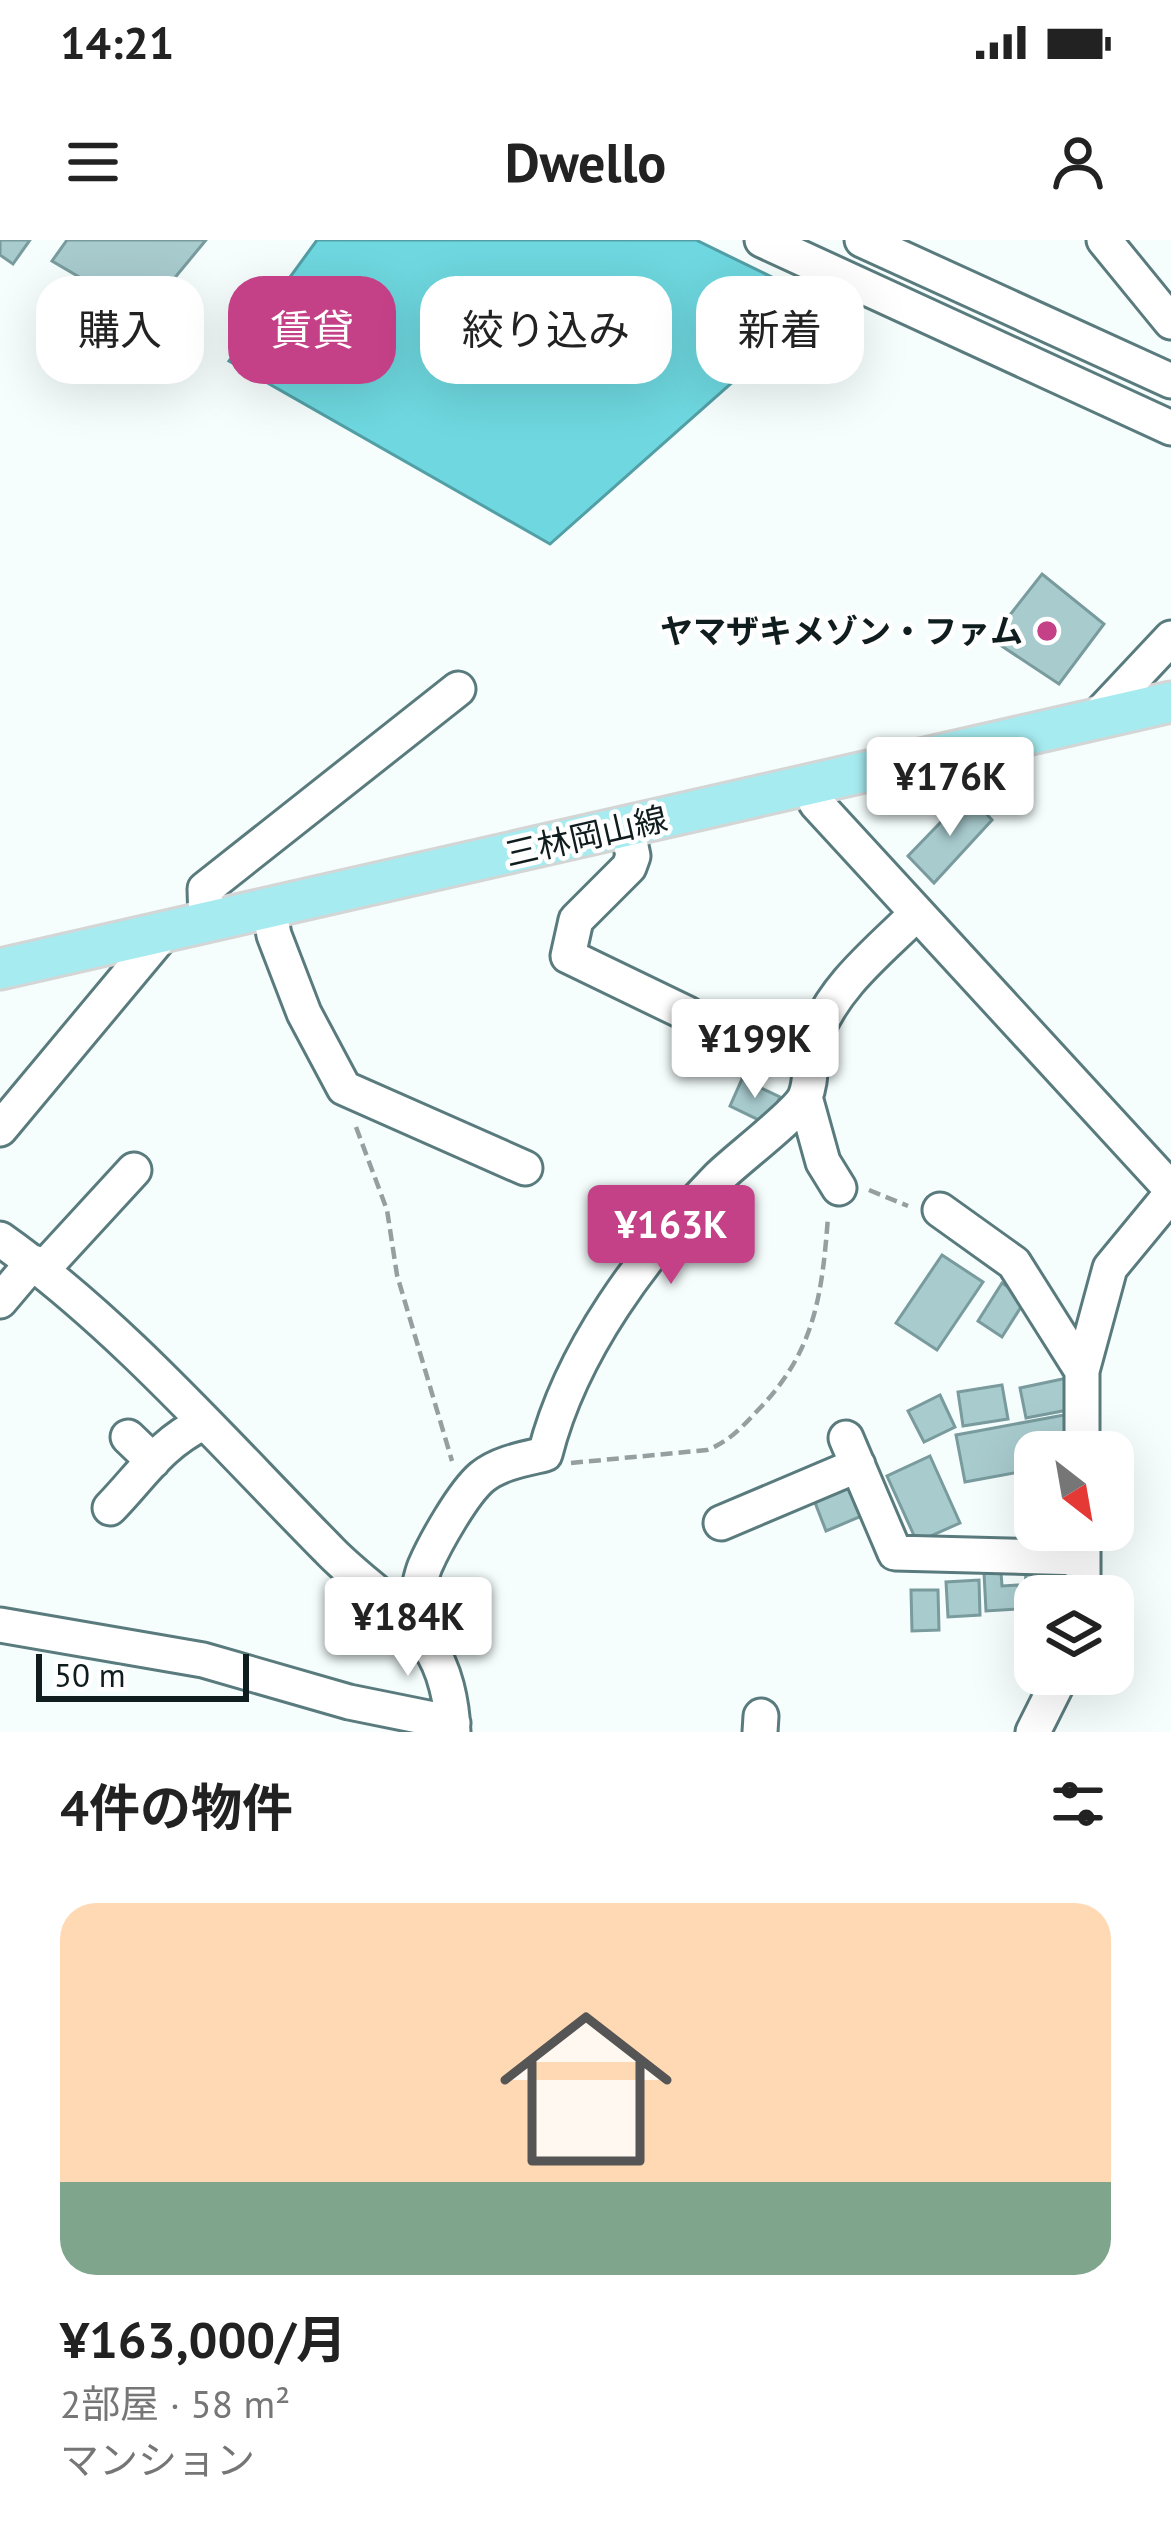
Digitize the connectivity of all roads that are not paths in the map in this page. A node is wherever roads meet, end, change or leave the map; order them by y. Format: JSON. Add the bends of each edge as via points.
{"nodes":[{"id":1,"x":761,"y":240,"type":"edge"},
{"id":2,"x":862,"y":240,"type":"edge"},
{"id":3,"x":1103,"y":240,"type":"edge"},
{"id":4,"x":1171,"y":322,"type":"edge"},
{"id":5,"x":1170,"y":380,"type":"edge"},
{"id":6,"x":1161,"y":424,"type":"edge"},
{"id":7,"x":1171,"y":638,"type":"edge"},
{"id":8,"x":458,"y":688,"type":"dead end"},
{"id":9,"x":1171,"y":702,"type":"edge"},
{"id":10,"x":1095,"y":719,"type":"junction"},
{"id":11,"x":812,"y":783,"type":"junction"},
{"id":12,"x":627,"y":827,"type":"junction"},
{"id":13,"x":269,"y":908,"type":"junction"},
{"id":14,"x":915,"y":915,"type":"junction"},
{"id":15,"x":206,"y":922,"type":"junction"},
{"id":16,"x":166,"y":930,"type":"junction"},
{"id":17,"x":0,"y":969,"type":"edge"},
{"id":18,"x":672,"y":996,"type":"dead end"},
{"id":19,"x":805,"y":1097,"type":"junction"},
{"id":20,"x":0,"y":1129,"type":"edge"},
{"id":21,"x":525,"y":1168,"type":"dead end"},
{"id":22,"x":831,"y":1175,"type":"road end"},
{"id":23,"x":129,"y":1190,"type":"dead end"},
{"id":24,"x":1171,"y":1191,"type":"edge"},
{"id":25,"x":940,"y":1210,"type":"road end"},
{"id":26,"x":0,"y":1239,"type":"edge"},
{"id":27,"x":38,"y":1266,"type":"junction"},
{"id":28,"x":0,"y":1301,"type":"edge"},
{"id":29,"x":1082,"y":1370,"type":"junction"},
{"id":30,"x":203,"y":1423,"type":"junction"},
{"id":31,"x":1082,"y":1431,"type":"edge"},
{"id":32,"x":110,"y":1508,"type":"dead end"},
{"id":33,"x":721,"y":1523,"type":"dead end"},
{"id":34,"x":1014,"y":1547,"type":"edge"},
{"id":35,"x":404,"y":1618,"type":"junction"},
{"id":36,"x":0,"y":1625,"type":"edge"},
{"id":37,"x":1052,"y":1695,"type":"edge"},
{"id":38,"x":453,"y":1728,"type":"edge"},
{"id":39,"x":1033,"y":1732,"type":"edge"}],
"edges":[{"from":1,"to":6,"type":"street"},
{"from":2,"to":5,"type":"street"},
{"from":3,"to":4,"type":"street"},
{"from":5,"to":6,"type":"street"},
{"from":7,"to":10,"type":"street"},
{"from":8,"to":15,"type":"street","via":[[205,890]]},
{"from":9,"to":10,"type":"main road","name":"三林岡山線"},
{"from":10,"to":11,"type":"main road","name":"三林岡山線"},
{"from":11,"to":12,"type":"main road","name":"三林岡山線"},
{"from":11,"to":14,"type":"street","via":[[816,803]]},
{"from":12,"to":13,"type":"main road","name":"三林岡山線"},
{"from":12,"to":18,"type":"street","via":[[629,867],[576,920],[554,966]]},
{"from":13,"to":15,"type":"main road","name":"三林岡山線"},
{"from":13,"to":21,"type":"street","via":[[304,1012],[344,1088]]},
{"from":14,"to":19,"type":"street","via":[[826,1013]]},
{"from":14,"to":24,"type":"street"},
{"from":15,"to":16,"type":"main road","name":"三林岡山線"},
{"from":16,"to":17,"type":"main road","name":"三林岡山線"},
{"from":16,"to":20,"type":"street"},
{"from":19,"to":22,"type":"street"},
{"from":19,"to":35,"type":"street","via":[[686,1212],[633,1280],[573,1377],[545,1454],[482,1478],[427,1561]]},
{"from":23,"to":27,"type":"street"},
{"from":24,"to":29,"type":"street","via":[[1110,1268]]},
{"from":25,"to":29,"type":"street","via":[[1014,1263]]},
{"from":26,"to":27,"type":"street"},
{"from":27,"to":28,"type":"street"},
{"from":27,"to":30,"type":"street"},
{"from":29,"to":31,"type":"street"},
{"from":30,"to":32,"type":"street","via":[[163,1446],[140,1449]]},
{"from":30,"to":35,"type":"street"},
{"from":33,"to":34,"type":"street","via":[[852,1451],[895,1553]]},
{"from":35,"to":38,"type":"street","via":[[430,1646]]},
{"from":36,"to":38,"type":"street","via":[[203,1660]]},
{"from":37,"to":39,"type":"street"}]}
